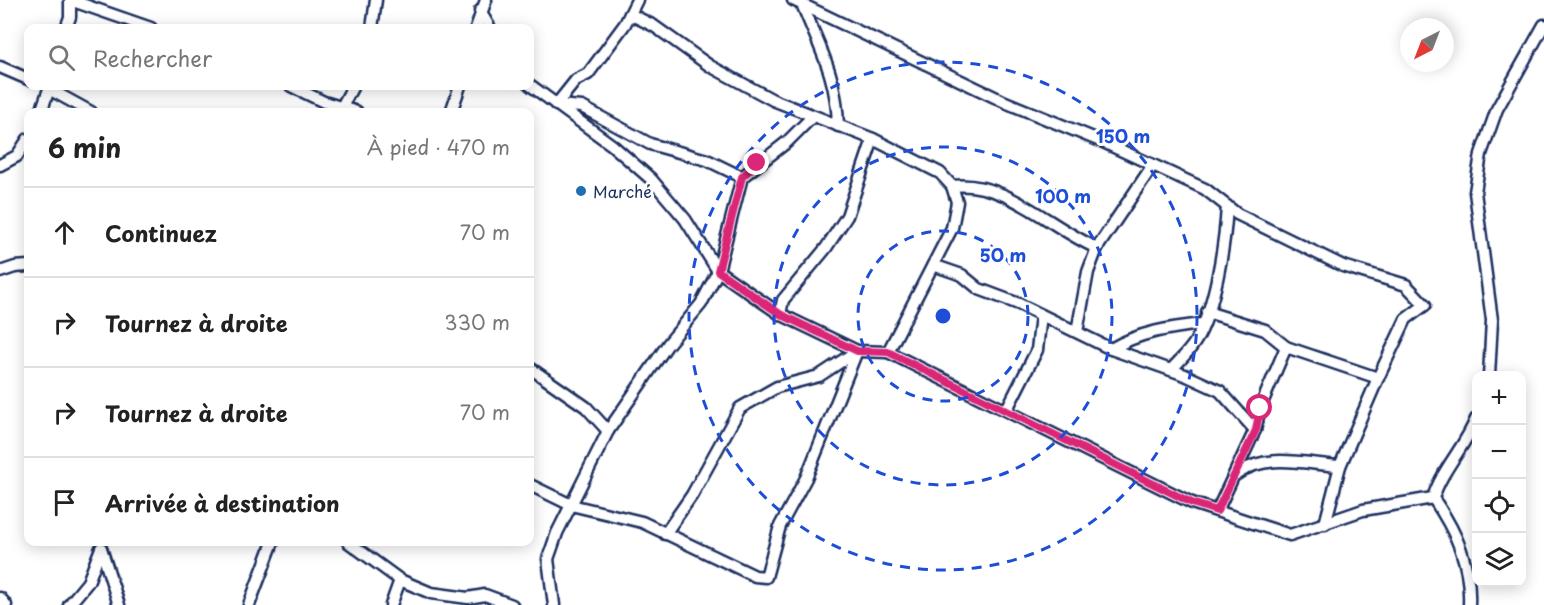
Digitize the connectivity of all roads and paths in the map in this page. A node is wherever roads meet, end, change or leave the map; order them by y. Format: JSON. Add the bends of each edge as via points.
{"nodes":[{"id":1,"x":376,"y":0,"type":"edge"},
{"id":2,"x":486,"y":0,"type":"edge"},
{"id":3,"x":637,"y":0,"type":"edge"},
{"id":4,"x":797,"y":2,"type":"edge"},
{"id":5,"x":480,"y":11,"type":"junction"},
{"id":6,"x":630,"y":14,"type":"junction"},
{"id":7,"x":67,"y":24,"type":"edge"},
{"id":8,"x":139,"y":24,"type":"edge"},
{"id":9,"x":373,"y":24,"type":"edge"},
{"id":10,"x":477,"y":24,"type":"edge"},
{"id":11,"x":488,"y":24,"type":"edge"},
{"id":12,"x":1544,"y":25,"type":"edge"},
{"id":13,"x":0,"y":67,"type":"edge"},
{"id":14,"x":24,"y":77,"type":"edge"},
{"id":15,"x":534,"y":88,"type":"edge"},
{"id":16,"x":47,"y":90,"type":"edge"},
{"id":17,"x":53,"y":90,"type":"edge"},
{"id":18,"x":299,"y":90,"type":"edge"},
{"id":19,"x":351,"y":90,"type":"edge"},
{"id":20,"x":459,"y":90,"type":"edge"},
{"id":21,"x":556,"y":105,"type":"junction"},
{"id":22,"x":42,"y":108,"type":"edge"},
{"id":23,"x":85,"y":108,"type":"edge"},
{"id":24,"x":337,"y":108,"type":"edge"},
{"id":25,"x":342,"y":108,"type":"edge"},
{"id":26,"x":452,"y":108,"type":"edge"},
{"id":27,"x":813,"y":116,"type":"junction"},
{"id":28,"x":838,"y":126,"type":"junction"},
{"id":29,"x":873,"y":140,"type":"junction"},
{"id":30,"x":24,"y":145,"type":"edge"},
{"id":31,"x":0,"y":165,"type":"edge"},
{"id":32,"x":1153,"y":165,"type":"junction"},
{"id":33,"x":742,"y":177,"type":"junction"},
{"id":34,"x":952,"y":186,"type":"junction"},
{"id":35,"x":1227,"y":206,"type":"junction"},
{"id":36,"x":1097,"y":248,"type":"junction"},
{"id":37,"x":933,"y":265,"type":"junction"},
{"id":38,"x":24,"y":266,"type":"edge"},
{"id":39,"x":718,"y":271,"type":"junction"},
{"id":40,"x":0,"y":272,"type":"edge"},
{"id":41,"x":1207,"y":312,"type":"junction"},
{"id":42,"x":780,"y":314,"type":"junction"},
{"id":43,"x":1041,"y":315,"type":"junction"},
{"id":44,"x":1202,"y":324,"type":"junction"},
{"id":45,"x":1077,"y":332,"type":"junction"},
{"id":46,"x":1286,"y":347,"type":"junction"},
{"id":47,"x":1111,"y":349,"type":"junction"},
{"id":48,"x":857,"y":351,"type":"junction"},
{"id":49,"x":888,"y":352,"type":"junction"},
{"id":50,"x":1171,"y":370,"type":"junction"},
{"id":51,"x":534,"y":371,"type":"edge"},
{"id":52,"x":1490,"y":371,"type":"edge"},
{"id":53,"x":1378,"y":378,"type":"junction"},
{"id":54,"x":1007,"y":409,"type":"junction"},
{"id":55,"x":1474,"y":425,"type":"edge"},
{"id":56,"x":1256,"y":430,"type":"junction"},
{"id":57,"x":608,"y":431,"type":"junction"},
{"id":58,"x":1340,"y":466,"type":"junction"},
{"id":59,"x":1234,"y":476,"type":"junction"},
{"id":60,"x":534,"y":487,"type":"edge"},
{"id":61,"x":1433,"y":498,"type":"junction"},
{"id":62,"x":571,"y":505,"type":"junction"},
{"id":63,"x":1217,"y":511,"type":"junction"},
{"id":64,"x":1325,"y":524,"type":"junction"},
{"id":65,"x":665,"y":534,"type":"junction"},
{"id":66,"x":100,"y":546,"type":"edge"},
{"id":67,"x":100,"y":546,"type":"edge"},
{"id":68,"x":271,"y":546,"type":"edge"},
{"id":69,"x":353,"y":546,"type":"edge"},
{"id":70,"x":400,"y":580,"type":"junction"},
{"id":71,"x":0,"y":598,"type":"edge"},
{"id":72,"x":6,"y":605,"type":"edge"},
{"id":73,"x":69,"y":605,"type":"edge"},
{"id":74,"x":119,"y":605,"type":"edge"},
{"id":75,"x":249,"y":605,"type":"edge"},
{"id":76,"x":391,"y":605,"type":"edge"},
{"id":77,"x":512,"y":605,"type":"edge"},
{"id":78,"x":554,"y":605,"type":"edge"},
{"id":79,"x":1469,"y":605,"type":"edge"}],
"edges":[{"from":1,"to":9,"type":"street"},
{"from":2,"to":5,"type":"street"},
{"from":3,"to":6,"type":"street"},
{"from":4,"to":28,"type":"street","via":[[830,69],[838,97]]},
{"from":4,"to":32,"type":"street","via":[[1005,102]]},
{"from":5,"to":10,"type":"street"},
{"from":5,"to":11,"type":"street"},
{"from":6,"to":21,"type":"street","via":[[588,74],[576,80]]},
{"from":6,"to":27,"type":"street","via":[[654,26],[710,66],[773,100]]},
{"from":7,"to":8,"type":"street","via":[[70,0]]},
{"from":12,"to":52,"type":"street","via":[[1497,109],[1481,154],[1475,192],[1492,320]]},
{"from":13,"to":14,"type":"street"},
{"from":15,"to":21,"type":"street"},
{"from":16,"to":22,"type":"street"},
{"from":17,"to":23,"type":"street"},
{"from":18,"to":24,"type":"street"},
{"from":19,"to":25,"type":"street"},
{"from":20,"to":26,"type":"street"},
{"from":21,"to":33,"type":"street","via":[[582,107],[650,144],[707,160]]},
{"from":21,"to":39,"type":"street","via":[[651,179],[686,219]]},
{"from":27,"to":28,"type":"street"},
{"from":27,"to":33,"type":"street","via":[[788,142]]},
{"from":28,"to":29,"type":"street"},
{"from":29,"to":34,"type":"street","via":[[940,173]]},
{"from":29,"to":42,"type":"street","via":[[847,216],[783,300]]},
{"from":30,"to":31,"type":"street","via":[[17,156]]},
{"from":32,"to":35,"type":"street","via":[[1205,189]]},
{"from":32,"to":36,"type":"street"},
{"from":33,"to":39,"type":"street"},
{"from":34,"to":36,"type":"street","via":[[969,184],[1002,193],[1072,237]]},
{"from":34,"to":37,"type":"street","via":[[957,201],[952,228]]},
{"from":35,"to":41,"type":"street","via":[[1226,243]]},
{"from":35,"to":53,"type":"street","via":[[1343,266],[1406,285],[1425,305],[1406,319]]},
{"from":36,"to":45,"type":"street","via":[[1088,272]]},
{"from":37,"to":43,"type":"street","via":[[962,275],[979,289]]},
{"from":37,"to":49,"type":"street"},
{"from":38,"to":40,"type":"street"},
{"from":39,"to":42,"type":"street"},
{"from":39,"to":57,"type":"street","via":[[690,320],[668,344]]},
{"from":41,"to":44,"type":"street"},
{"from":41,"to":46,"type":"street","via":[[1264,330]]},
{"from":42,"to":48,"type":"street"},
{"from":43,"to":45,"type":"street"},
{"from":43,"to":54,"type":"street","via":[[1037,350]]},
{"from":44,"to":47,"type":"street","via":[[1162,329]]},
{"from":44,"to":50,"type":"street","via":[[1196,341]]},
{"from":45,"to":47,"type":"street"},
{"from":46,"to":53,"type":"street"},
{"from":46,"to":56,"type":"street","via":[[1260,408]]},
{"from":47,"to":50,"type":"street"},
{"from":48,"to":49,"type":"street"},
{"from":48,"to":65,"type":"street","via":[[819,376],[777,387],[740,408],[692,495]]},
{"from":48,"to":65,"type":"street","via":[[806,478],[780,526],[766,577],[755,576]]},
{"from":49,"to":54,"type":"street"},
{"from":50,"to":56,"type":"street","via":[[1220,391]]},
{"from":51,"to":57,"type":"street","via":[[586,407]]},
{"from":53,"to":58,"type":"street"},
{"from":54,"to":63,"type":"street","via":[[1192,503]]},
{"from":55,"to":61,"type":"street"},
{"from":56,"to":59,"type":"street"},
{"from":57,"to":62,"type":"street"},
{"from":58,"to":59,"type":"street","via":[[1278,460],[1250,464]]},
{"from":58,"to":64,"type":"street"},
{"from":59,"to":63,"type":"street"},
{"from":60,"to":62,"type":"street"},
{"from":61,"to":64,"type":"street","via":[[1363,510]]},
{"from":61,"to":79,"type":"street","via":[[1458,540],[1467,566]]},
{"from":62,"to":65,"type":"street","via":[[642,522]]},
{"from":62,"to":78,"type":"street","via":[[548,559]]},
{"from":63,"to":64,"type":"street","via":[[1290,535]]},
{"from":66,"to":73,"type":"street","via":[[88,582]]},
{"from":67,"to":74,"type":"street"},
{"from":68,"to":75,"type":"street"},
{"from":69,"to":70,"type":"street"},
{"from":70,"to":76,"type":"street"},
{"from":70,"to":77,"type":"street","via":[[430,593],[468,598],[485,595]]},
{"from":71,"to":72,"type":"street"}]}
